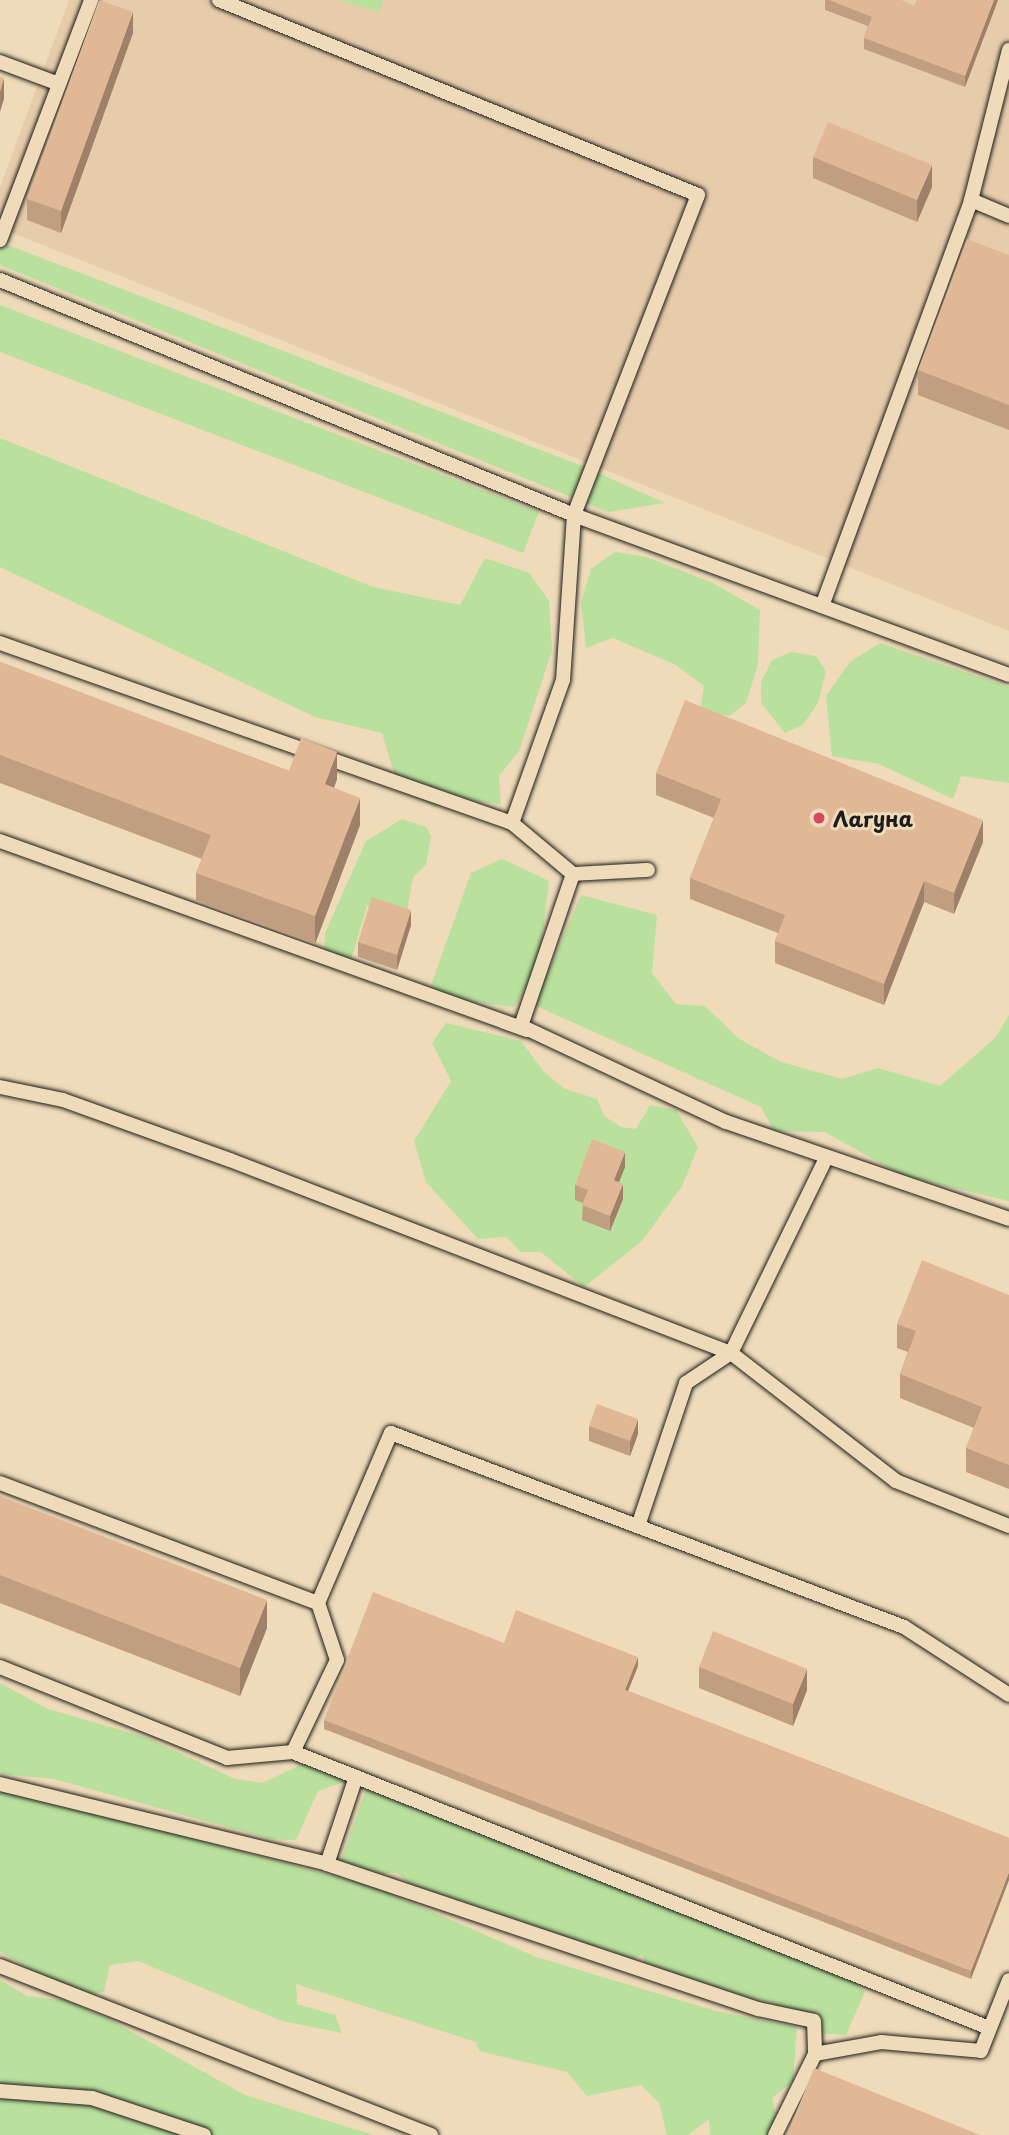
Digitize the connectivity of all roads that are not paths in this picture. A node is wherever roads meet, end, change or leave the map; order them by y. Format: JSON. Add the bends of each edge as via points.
{"nodes":[{"id":1,"x":91,"y":0,"type":"edge"},
{"id":2,"x":219,"y":0,"type":"edge"},
{"id":3,"x":1009,"y":50,"type":"edge"},
{"id":4,"x":0,"y":62,"type":"edge"},
{"id":5,"x":59,"y":84,"type":"junction"},
{"id":6,"x":971,"y":200,"type":"junction"},
{"id":7,"x":1009,"y":216,"type":"edge"},
{"id":8,"x":0,"y":240,"type":"edge"},
{"id":9,"x":0,"y":281,"type":"edge"},
{"id":10,"x":574,"y":515,"type":"junction"},
{"id":11,"x":822,"y":606,"type":"junction"},
{"id":12,"x":0,"y":643,"type":"edge"},
{"id":13,"x":1009,"y":675,"type":"edge"},
{"id":14,"x":512,"y":823,"type":"junction"},
{"id":15,"x":0,"y":841,"type":"edge"},
{"id":16,"x":648,"y":870,"type":"dead end"},
{"id":17,"x":573,"y":874,"type":"junction"},
{"id":18,"x":528,"y":1030,"type":"junction"},
{"id":19,"x":0,"y":1087,"type":"edge"},
{"id":20,"x":826,"y":1158,"type":"junction"},
{"id":21,"x":1009,"y":1219,"type":"edge"},
{"id":22,"x":731,"y":1353,"type":"junction"},
{"id":23,"x":0,"y":1483,"type":"edge"},
{"id":24,"x":638,"y":1526,"type":"junction"},
{"id":25,"x":1009,"y":1526,"type":"edge"},
{"id":26,"x":318,"y":1603,"type":"junction"},
{"id":27,"x":0,"y":1667,"type":"edge"},
{"id":28,"x":1009,"y":1695,"type":"edge"},
{"id":29,"x":293,"y":1752,"type":"junction"},
{"id":30,"x":356,"y":1777,"type":"junction"},
{"id":31,"x":0,"y":1784,"type":"edge"},
{"id":32,"x":327,"y":1864,"type":"junction"},
{"id":33,"x":0,"y":1966,"type":"edge"},
{"id":34,"x":1009,"y":1980,"type":"edge"},
{"id":35,"x":987,"y":2027,"type":"junction"},
{"id":36,"x":815,"y":2054,"type":"junction"},
{"id":37,"x":0,"y":2091,"type":"edge"},
{"id":38,"x":204,"y":2135,"type":"edge"},
{"id":39,"x":430,"y":2135,"type":"edge"},
{"id":40,"x":775,"y":2135,"type":"edge"}],
"edges":[{"from":1,"to":5,"type":"lane"},
{"from":2,"to":10,"type":"lane","via":[[698,195]]},
{"from":3,"to":6,"type":"lane"},
{"from":4,"to":5,"type":"lane"},
{"from":5,"to":8,"type":"lane"},
{"from":6,"to":7,"type":"lane"},
{"from":6,"to":11,"type":"lane"},
{"from":9,"to":10,"type":"lane"},
{"from":10,"to":11,"type":"lane"},
{"from":10,"to":14,"type":"lane","via":[[563,680]]},
{"from":11,"to":13,"type":"lane"},
{"from":12,"to":14,"type":"lane"},
{"from":14,"to":17,"type":"lane"},
{"from":15,"to":18,"type":"lane"},
{"from":16,"to":17,"type":"lane"},
{"from":17,"to":18,"type":"lane","via":[[521,1026]]},
{"from":18,"to":20,"type":"lane","via":[[726,1122]]},
{"from":19,"to":22,"type":"lane","via":[[63,1100],[230,1160]]},
{"from":20,"to":21,"type":"lane"},
{"from":20,"to":22,"type":"lane"},
{"from":22,"to":24,"type":"lane","via":[[687,1383]]},
{"from":22,"to":25,"type":"lane","via":[[896,1481]]},
{"from":23,"to":26,"type":"lane"},
{"from":24,"to":26,"type":"lane","via":[[391,1433]]},
{"from":24,"to":28,"type":"lane","via":[[905,1627]]},
{"from":26,"to":29,"type":"lane","via":[[337,1660]]},
{"from":27,"to":29,"type":"lane","via":[[227,1758]]},
{"from":29,"to":30,"type":"lane"},
{"from":30,"to":32,"type":"lane"},
{"from":30,"to":35,"type":"lane"},
{"from":31,"to":32,"type":"lane"},
{"from":32,"to":36,"type":"lane","via":[[758,2009],[814,2021]]},
{"from":33,"to":39,"type":"lane"},
{"from":34,"to":35,"type":"lane"},
{"from":35,"to":36,"type":"lane","via":[[981,2050],[881,2042]]},
{"from":36,"to":40,"type":"lane"},
{"from":37,"to":38,"type":"lane","via":[[92,2098]]}]}
